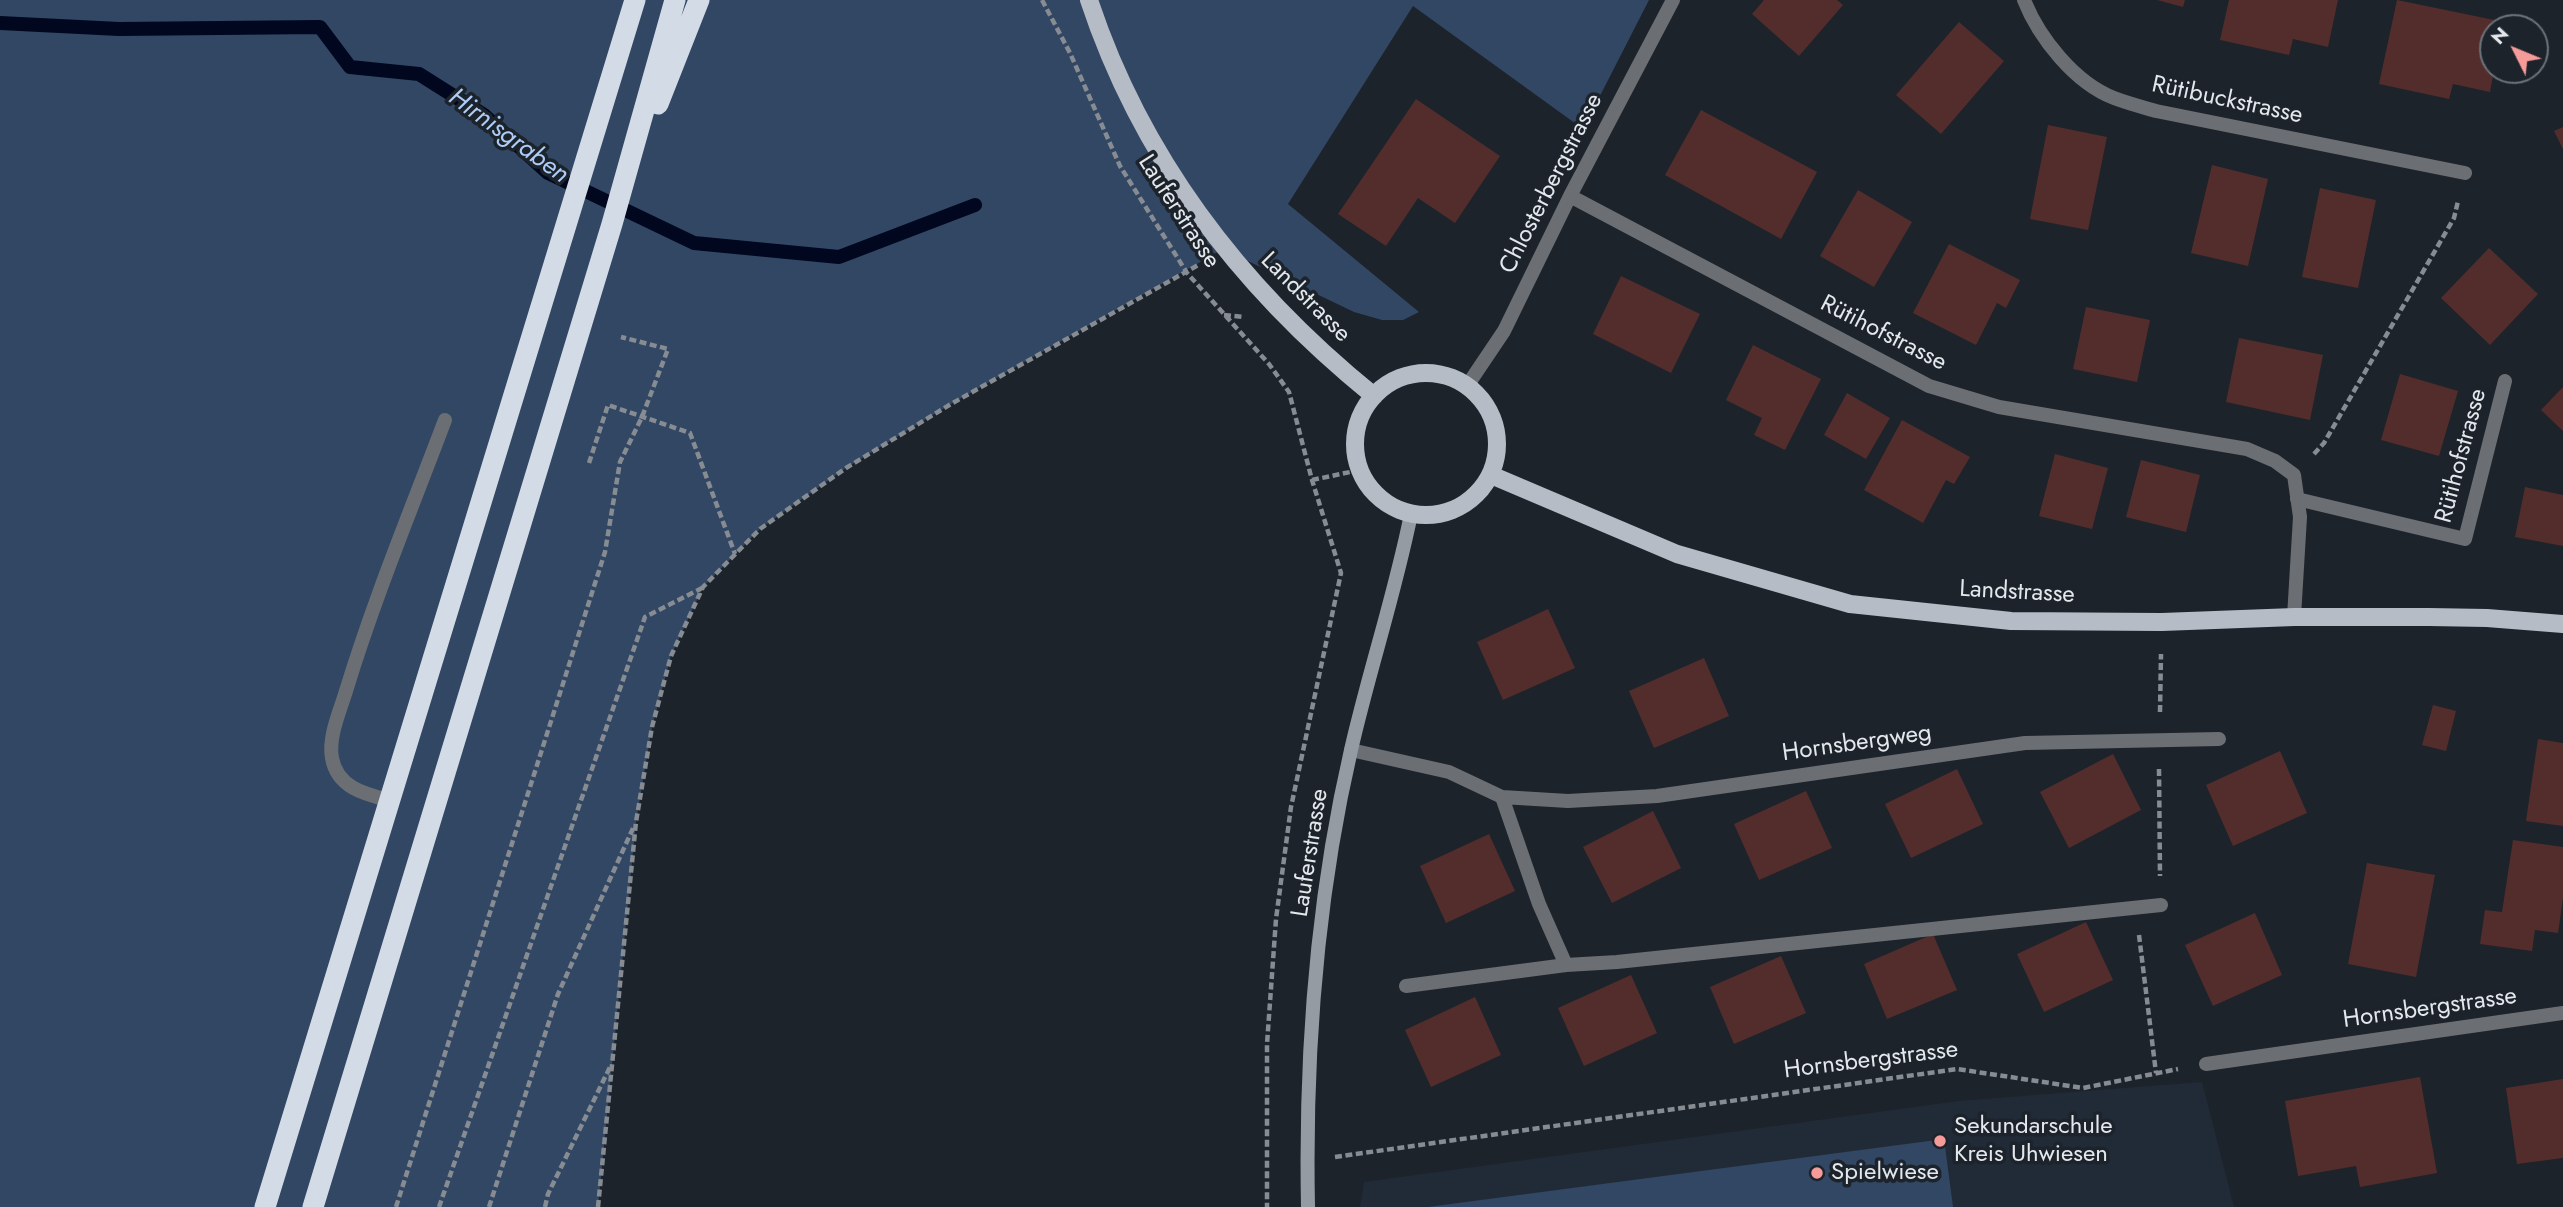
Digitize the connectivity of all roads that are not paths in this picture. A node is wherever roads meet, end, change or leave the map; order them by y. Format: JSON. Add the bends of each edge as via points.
{"nodes":[{"id":1,"x":635,"y":0,"type":"edge"},
{"id":2,"x":675,"y":0,"type":"edge"},
{"id":3,"x":699,"y":0,"type":"edge"},
{"id":4,"x":1089,"y":0,"type":"edge"},
{"id":5,"x":1673,"y":0,"type":"edge"},
{"id":6,"x":2024,"y":0,"type":"edge"},
{"id":7,"x":670,"y":50,"type":"junction"},
{"id":8,"x":2465,"y":173,"type":"road end"},
{"id":9,"x":1570,"y":196,"type":"junction"},
{"id":10,"x":2505,"y":382,"type":"dead end"},
{"id":11,"x":1467,"y":386,"type":"junction"},
{"id":12,"x":1374,"y":396,"type":"junction"},
{"id":13,"x":445,"y":420,"type":"dead end"},
{"id":14,"x":1491,"y":475,"type":"junction"},
{"id":15,"x":2298,"y":499,"type":"junction"},
{"id":16,"x":1411,"y":514,"type":"junction"},
{"id":17,"x":2294,"y":617,"type":"junction"},
{"id":18,"x":2563,"y":624,"type":"edge"},
{"id":19,"x":2219,"y":739,"type":"dead end"},
{"id":20,"x":1351,"y":750,"type":"junction"},
{"id":21,"x":1502,"y":796,"type":"junction"},
{"id":22,"x":388,"y":800,"type":"junction"},
{"id":23,"x":2161,"y":905,"type":"road end"},
{"id":24,"x":1566,"y":965,"type":"junction"},
{"id":25,"x":1406,"y":986,"type":"dead end"},
{"id":26,"x":2563,"y":1013,"type":"edge"},
{"id":27,"x":2206,"y":1064,"type":"road end"},
{"id":28,"x":265,"y":1207,"type":"edge"},
{"id":29,"x":313,"y":1207,"type":"edge"},
{"id":30,"x":1308,"y":1207,"type":"edge"}],
"edges":[{"from":1,"to":22,"type":"highway"},
{"from":2,"to":7,"type":"highway"},
{"from":3,"to":7,"type":"highway"},
{"from":4,"to":12,"type":"main road","name":"Landstrasse","via":[[1131,99],[1175,180],[1208,228],[1291,323]]},
{"from":5,"to":9,"type":"street","name":"Chlosterbergstrasse"},
{"from":6,"to":8,"type":"street","name":"Rütibuckstrasse","via":[[2048,45],[2075,72],[2111,97],[2156,111]]},
{"from":7,"to":29,"type":"highway","via":[[612,224]]},
{"from":9,"to":11,"type":"street","name":"Chlosterbergstrasse","via":[[1504,331]]},
{"from":9,"to":15,"type":"street","name":"Rütihofstrasse","via":[[1929,386],[2000,407],[2246,449],[2294,475]]},
{"from":10,"to":15,"type":"street","name":"Rütihofstrasse","via":[[2465,539]]},
{"from":11,"to":12,"type":"main road","via":[[1453,378],[1424,373],[1395,380]]},
{"from":11,"to":14,"type":"main road","via":[[1484,403],[1496,430]]},
{"from":12,"to":16,"type":"main road","via":[[1357,428],[1360,470],[1378,497]]},
{"from":13,"to":22,"type":"street","via":[[356,658],[333,738],[332,758],[349,786]]},
{"from":14,"to":16,"type":"main road","via":[[1465,504],[1433,515]]},
{"from":14,"to":17,"type":"main road","name":"Landstrasse","via":[[1677,554],[1850,604],[2011,621]]},
{"from":15,"to":17,"type":"street"},
{"from":16,"to":20,"type":"street","name":"Lauferstrasse"},
{"from":17,"to":18,"type":"main road","name":"Landstrasse","via":[[2487,618]]},
{"from":19,"to":21,"type":"street","name":"Hornsbergweg","via":[[2025,743],[1657,796],[1568,801]]},
{"from":20,"to":21,"type":"street","name":"Hornsbergweg","via":[[1449,772]]},
{"from":20,"to":30,"type":"street","name":"Lauferstrasse","via":[[1318,958],[1310,1058]]},
{"from":21,"to":24,"type":"street","via":[[1539,904]]},
{"from":22,"to":28,"type":"highway"},
{"from":23,"to":24,"type":"street"},
{"from":24,"to":25,"type":"street"},
{"from":26,"to":27,"type":"street","name":"Hornsbergstrasse"}]}
